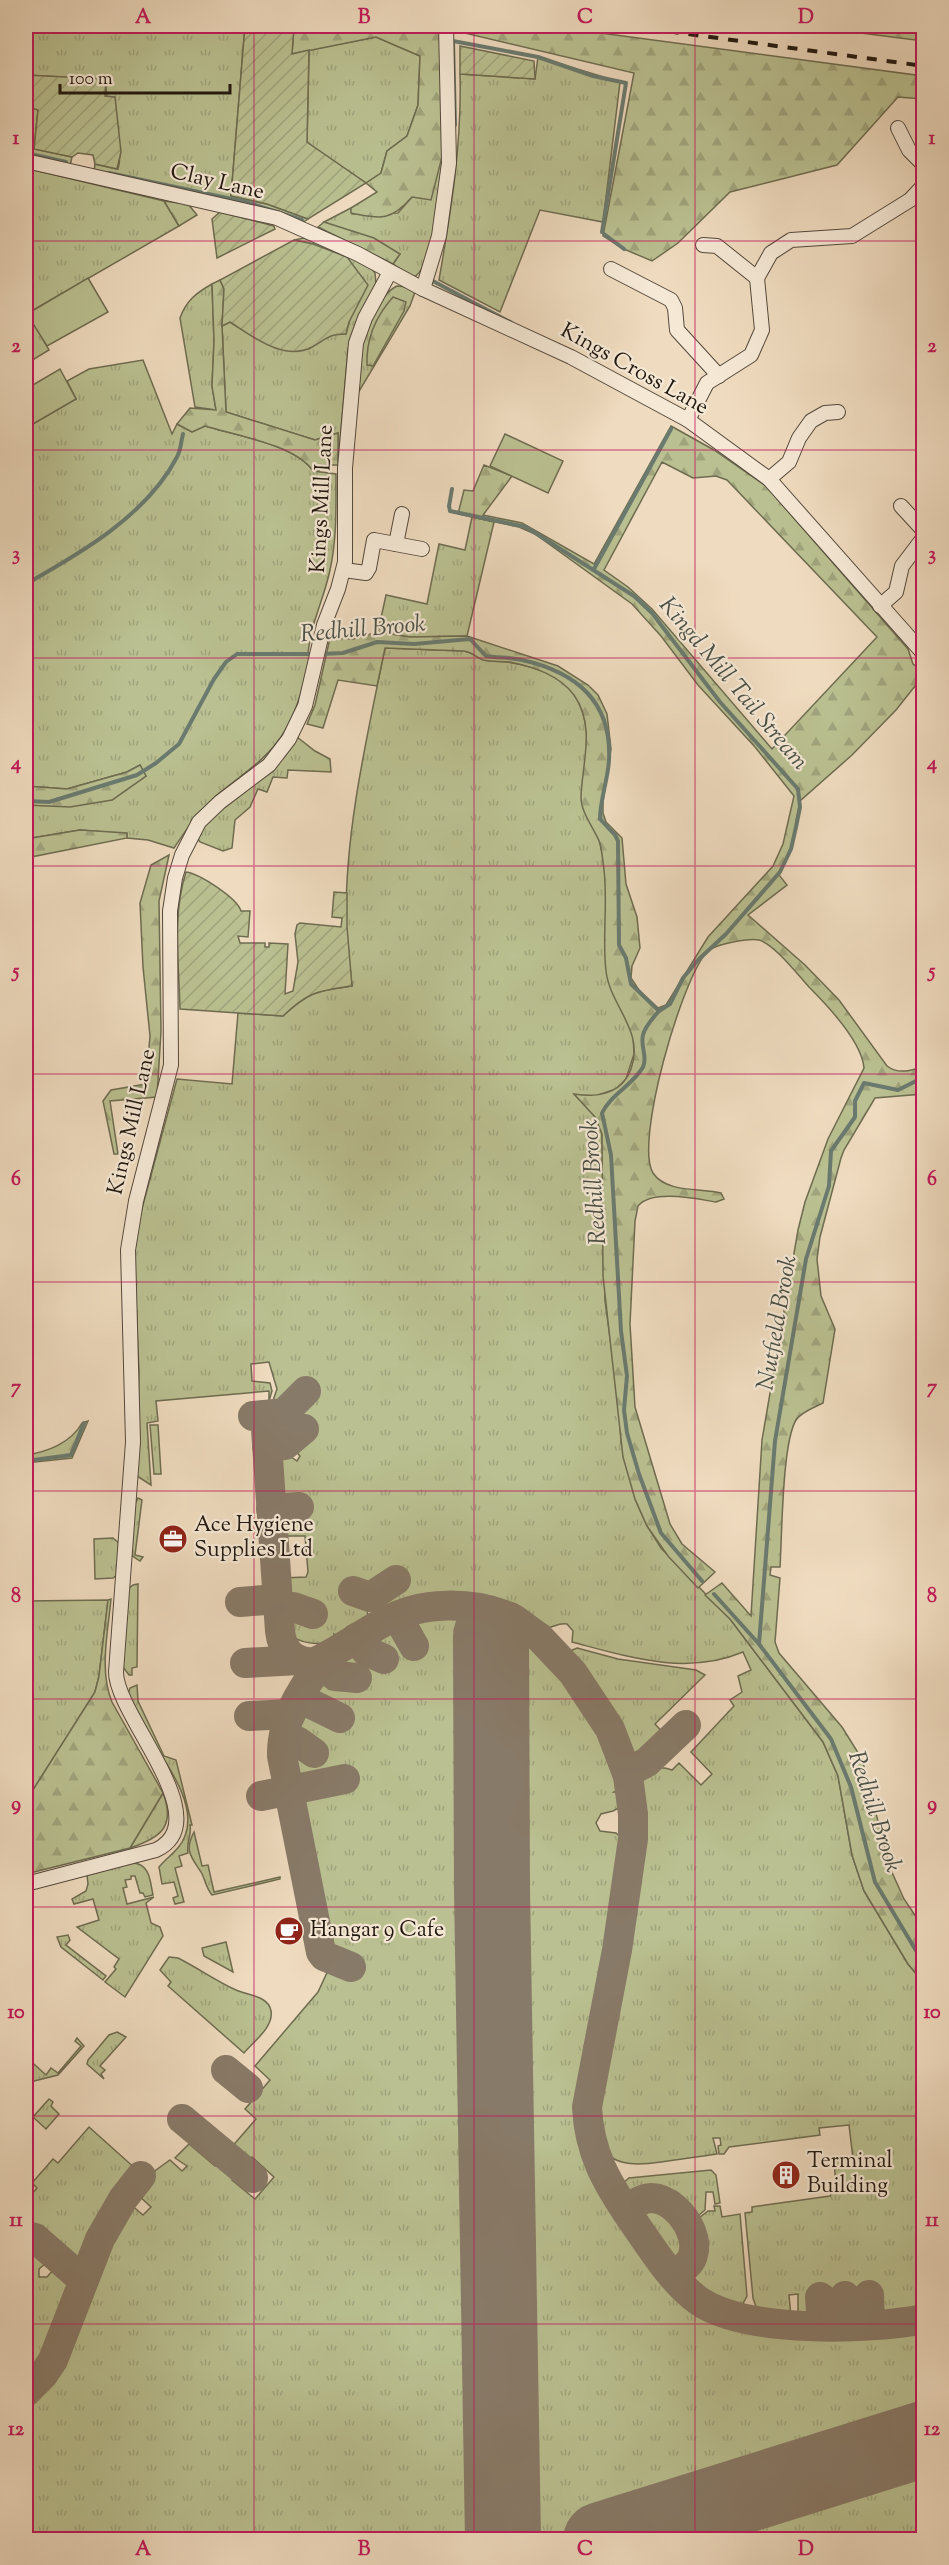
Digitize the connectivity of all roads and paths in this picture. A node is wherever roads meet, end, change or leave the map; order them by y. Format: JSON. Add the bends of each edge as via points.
{"nodes":[{"id":1,"x":446,"y":26,"type":"edge"},
{"id":2,"x":898,"y":128,"type":"dead end"},
{"id":3,"x":26,"y":161,"type":"edge"},
{"id":4,"x":924,"y":165,"type":"edge"},
{"id":5,"x":924,"y":186,"type":"edge"},
{"id":6,"x":703,"y":245,"type":"dead end"},
{"id":7,"x":611,"y":269,"type":"dead end"},
{"id":8,"x":390,"y":272,"type":"junction"},
{"id":9,"x":757,"y":278,"type":"junction"},
{"id":10,"x":423,"y":289,"type":"junction"},
{"id":11,"x":718,"y":376,"type":"junction"},
{"id":12,"x":838,"y":412,"type":"dead end"},
{"id":13,"x":688,"y":420,"type":"junction"},
{"id":14,"x":769,"y":479,"type":"junction"},
{"id":15,"x":901,"y":506,"type":"dead end"},
{"id":16,"x":402,"y":514,"type":"dead end"},
{"id":17,"x":924,"y":531,"type":"edge"},
{"id":18,"x":924,"y":537,"type":"edge"},
{"id":19,"x":396,"y":544,"type":"junction"},
{"id":20,"x":422,"y":549,"type":"dead end"},
{"id":21,"x":344,"y":570,"type":"junction"},
{"id":22,"x":880,"y":606,"type":"junction"},
{"id":23,"x":924,"y":654,"type":"edge"},
{"id":24,"x":26,"y":1884,"type":"edge"}],
"edges":[{"from":1,"to":10,"type":"street","via":[[449,163],[439,236]]},
{"from":2,"to":4,"type":"street","via":[[909,150]]},
{"from":3,"to":8,"type":"street","name":"Clay Lane","via":[[277,218]]},
{"from":5,"to":9,"type":"street","via":[[910,200],[852,236],[791,240],[771,253]]},
{"from":6,"to":9,"type":"street","via":[[717,246]]},
{"from":7,"to":11,"type":"street","via":[[671,300],[677,330]]},
{"from":8,"to":10,"type":"street","name":"Kings Cross Lane"},
{"from":8,"to":21,"type":"street","name":"Kings Mill Lane","via":[[360,329],[353,360],[345,468]]},
{"from":9,"to":11,"type":"street","via":[[762,330],[751,355]]},
{"from":10,"to":13,"type":"street","name":"Kings Cross Lane","via":[[571,357]]},
{"from":11,"to":13,"type":"street","via":[[707,383]]},
{"from":12,"to":14,"type":"street","via":[[825,412],[811,421],[789,462]]},
{"from":13,"to":14,"type":"street","name":"Kings Cross Lane"},
{"from":14,"to":22,"type":"street","name":"Kings Cross Lane"},
{"from":15,"to":17,"type":"street"},
{"from":16,"to":19,"type":"street"},
{"from":18,"to":22,"type":"street","via":[[902,566],[896,592]]},
{"from":19,"to":20,"type":"street"},
{"from":19,"to":21,"type":"street","via":[[367,539],[366,573]]},
{"from":21,"to":24,"type":"street","name":"Kings Mill Lane","via":[[305,706],[283,747],[264,770],[203,817],[182,855],[170,911],[170,1072],[136,1201],[127,1277],[134,1442],[116,1680],[124,1704],[167,1780],[177,1825],[168,1842],[156,1850]]},
{"from":22,"to":23,"type":"street","name":"Kings Cross Lane"}]}
